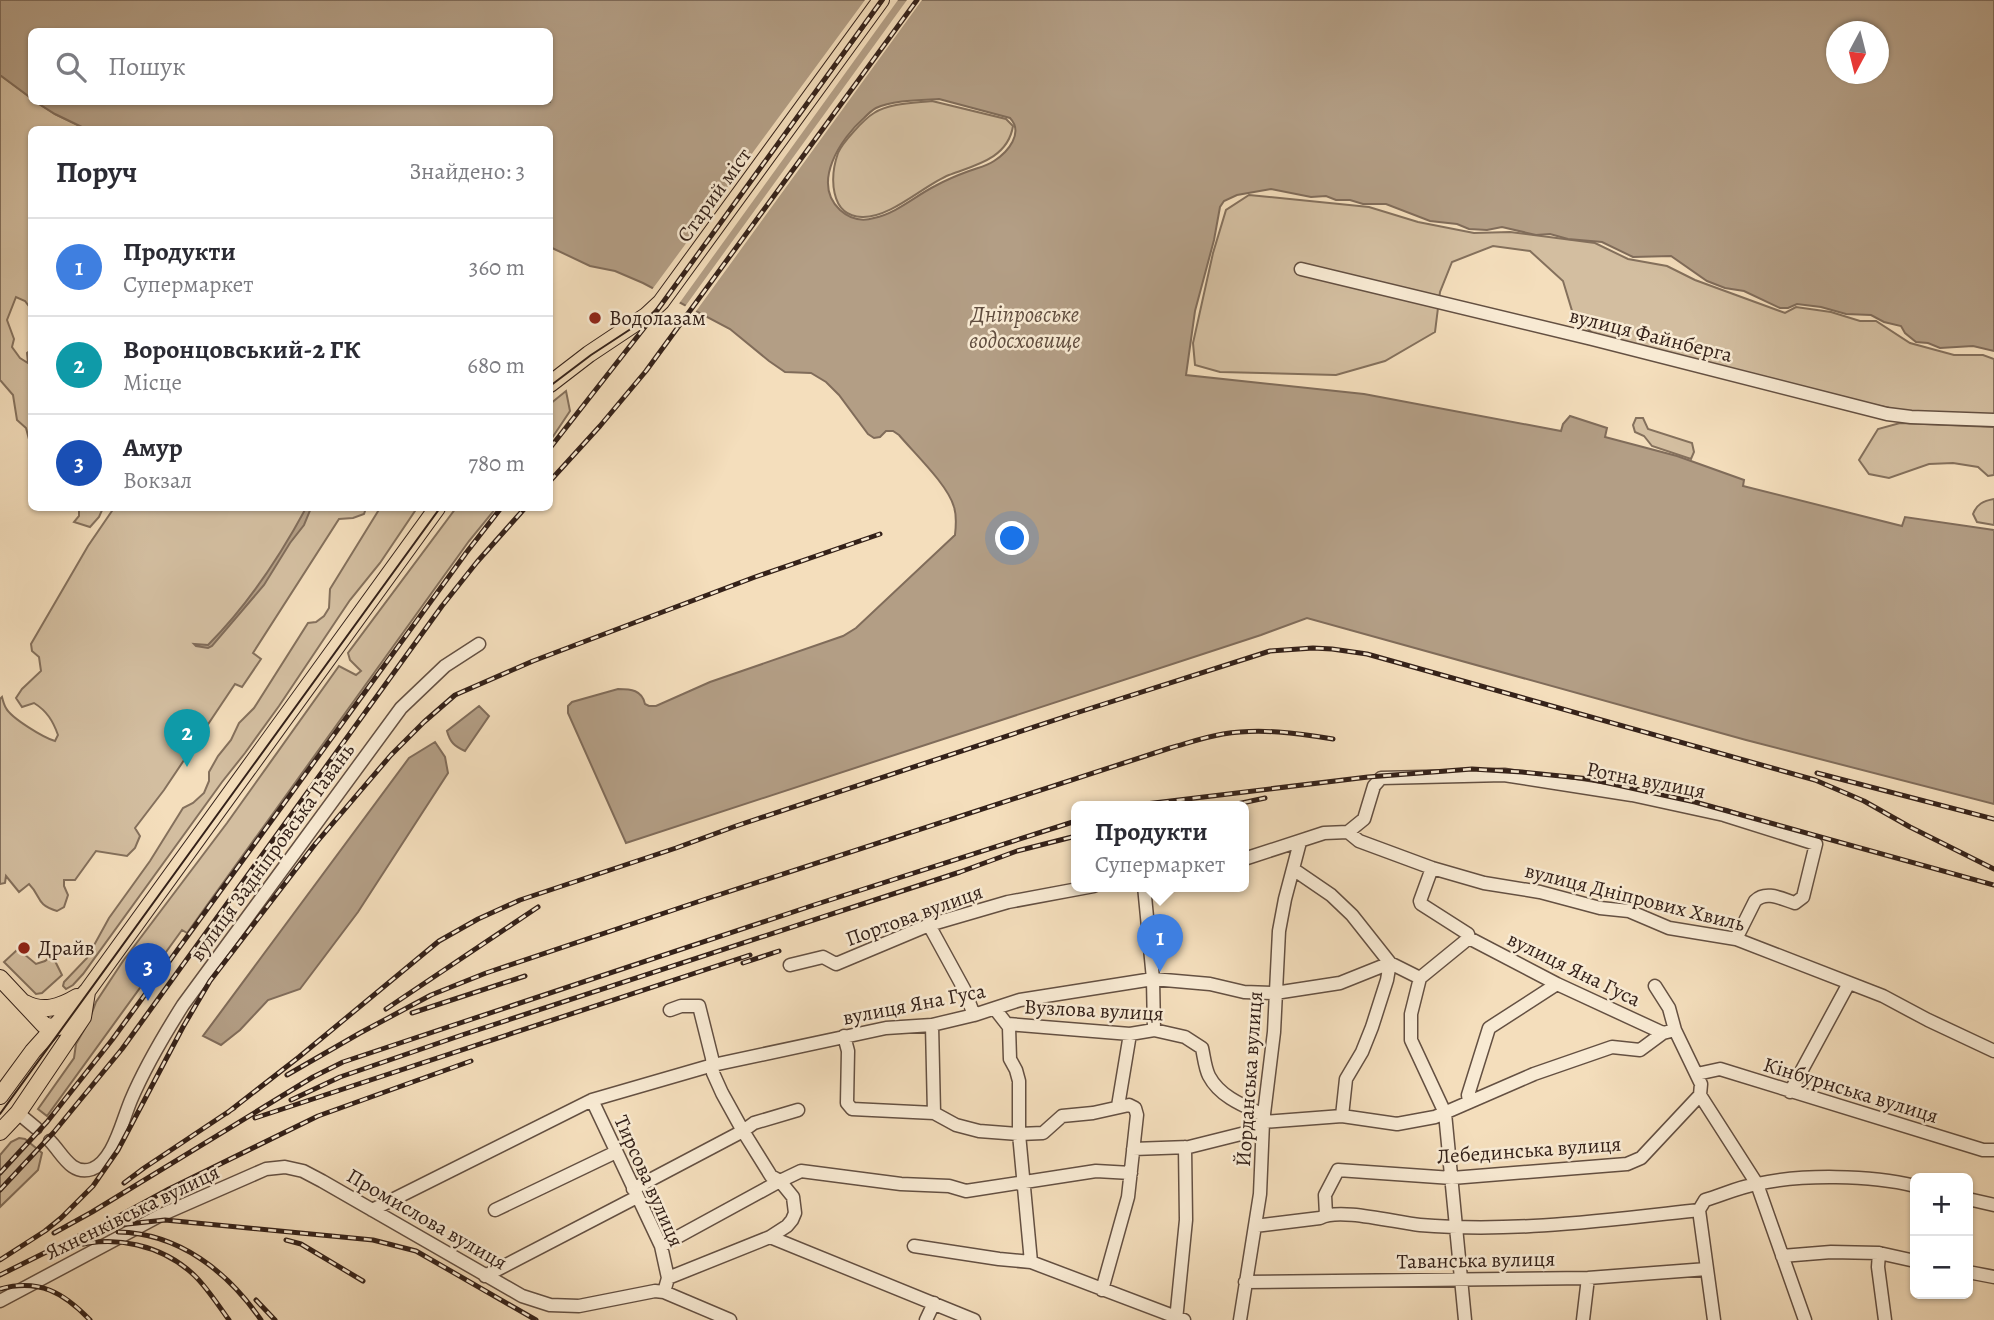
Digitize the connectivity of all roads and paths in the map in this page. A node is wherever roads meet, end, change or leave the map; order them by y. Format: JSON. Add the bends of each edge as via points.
{"nodes":[{"id":1,"x":881,"y":0,"type":"edge"},
{"id":2,"x":1301,"y":269,"type":"dead end"},
{"id":3,"x":553,"y":381,"type":"edge"},
{"id":4,"x":1994,"y":420,"type":"edge"},
{"id":5,"x":435,"y":511,"type":"edge"},
{"id":6,"x":480,"y":643,"type":"dead end"},
{"id":7,"x":1349,"y":832,"type":"junction"},
{"id":8,"x":1300,"y":842,"type":"junction"},
{"id":9,"x":1249,"y":857,"type":"edge"},
{"id":10,"x":1432,"y":868,"type":"junction"},
{"id":11,"x":1293,"y":869,"type":"junction"},
{"id":12,"x":1071,"y":890,"type":"edge"},
{"id":13,"x":1145,"y":892,"type":"edge"},
{"id":14,"x":929,"y":925,"type":"junction"},
{"id":15,"x":1469,"y":938,"type":"junction"},
{"id":16,"x":1736,"y":939,"type":"junction"},
{"id":17,"x":1390,"y":963,"type":"junction"},
{"id":18,"x":790,"y":965,"type":"dead end"},
{"id":19,"x":0,"y":978,"type":"edge"},
{"id":20,"x":1420,"y":978,"type":"junction"},
{"id":21,"x":1153,"y":979,"type":"junction"},
{"id":22,"x":1849,"y":983,"type":"junction"},
{"id":23,"x":1557,"y":984,"type":"junction"},
{"id":24,"x":1655,"y":986,"type":"dead end"},
{"id":25,"x":88,"y":990,"type":"junction"},
{"id":26,"x":1275,"y":992,"type":"junction"},
{"id":27,"x":995,"y":1009,"type":"junction"},
{"id":28,"x":31,"y":1010,"type":"junction"},
{"id":29,"x":670,"y":1010,"type":"dead end"},
{"id":30,"x":974,"y":1015,"type":"junction"},
{"id":31,"x":83,"y":1017,"type":"junction"},
{"id":32,"x":932,"y":1024,"type":"junction"},
{"id":33,"x":1008,"y":1024,"type":"junction"},
{"id":34,"x":54,"y":1028,"type":"junction"},
{"id":35,"x":1154,"y":1030,"type":"junction"},
{"id":36,"x":1669,"y":1032,"type":"junction"},
{"id":37,"x":1130,"y":1034,"type":"junction"},
{"id":38,"x":844,"y":1037,"type":"junction"},
{"id":39,"x":33,"y":1051,"type":"junction"},
{"id":40,"x":1994,"y":1051,"type":"edge"},
{"id":41,"x":54,"y":1060,"type":"junction"},
{"id":42,"x":713,"y":1065,"type":"junction"},
{"id":43,"x":1697,"y":1074,"type":"junction"},
{"id":44,"x":1790,"y":1092,"type":"junction"},
{"id":45,"x":1700,"y":1095,"type":"junction"},
{"id":46,"x":0,"y":1096,"type":"edge"},
{"id":47,"x":592,"y":1100,"type":"junction"},
{"id":48,"x":1469,"y":1102,"type":"junction"},
{"id":49,"x":1118,"y":1106,"type":"junction"},
{"id":50,"x":798,"y":1110,"type":"dead end"},
{"id":51,"x":18,"y":1113,"type":"junction"},
{"id":52,"x":934,"y":1113,"type":"junction"},
{"id":53,"x":1445,"y":1113,"type":"junction"},
{"id":54,"x":1342,"y":1116,"type":"junction"},
{"id":55,"x":1264,"y":1119,"type":"junction"},
{"id":56,"x":36,"y":1128,"type":"dead end"},
{"id":57,"x":743,"y":1131,"type":"junction"},
{"id":58,"x":0,"y":1132,"type":"edge"},
{"id":59,"x":1019,"y":1134,"type":"junction"},
{"id":60,"x":50,"y":1142,"type":"dead end"},
{"id":61,"x":1185,"y":1147,"type":"junction"},
{"id":62,"x":1133,"y":1149,"type":"junction"},
{"id":63,"x":1994,"y":1150,"type":"edge"},
{"id":64,"x":616,"y":1152,"type":"junction"},
{"id":65,"x":285,"y":1167,"type":"joint"},
{"id":66,"x":1131,"y":1173,"type":"junction"},
{"id":67,"x":1452,"y":1178,"type":"junction"},
{"id":68,"x":780,"y":1181,"type":"junction"},
{"id":69,"x":1024,"y":1183,"type":"junction"},
{"id":70,"x":1757,"y":1184,"type":"junction"},
{"id":71,"x":1910,"y":1185,"type":"edge"},
{"id":72,"x":635,"y":1193,"type":"junction"},
{"id":73,"x":1973,"y":1200,"type":"edge"},
{"id":74,"x":1994,"y":1205,"type":"edge"},
{"id":75,"x":372,"y":1210,"type":"junction"},
{"id":76,"x":495,"y":1210,"type":"dead end"},
{"id":77,"x":1699,"y":1210,"type":"junction"},
{"id":78,"x":1326,"y":1215,"type":"junction"},
{"id":79,"x":1255,"y":1226,"type":"junction"},
{"id":80,"x":1457,"y":1228,"type":"junction"},
{"id":81,"x":770,"y":1237,"type":"junction"},
{"id":82,"x":661,"y":1246,"type":"junction"},
{"id":83,"x":914,"y":1246,"type":"dead end"},
{"id":84,"x":1879,"y":1253,"type":"junction"},
{"id":85,"x":1782,"y":1256,"type":"junction"},
{"id":86,"x":1910,"y":1260,"type":"edge"},
{"id":87,"x":1031,"y":1262,"type":"junction"},
{"id":88,"x":1707,"y":1269,"type":"junction"},
{"id":89,"x":1973,"y":1273,"type":"edge"},
{"id":90,"x":485,"y":1276,"type":"junction"},
{"id":91,"x":1994,"y":1277,"type":"edge"},
{"id":92,"x":668,"y":1278,"type":"junction"},
{"id":93,"x":1588,"y":1278,"type":"junction"},
{"id":94,"x":1462,"y":1280,"type":"junction"},
{"id":95,"x":1245,"y":1282,"type":"junction"},
{"id":96,"x":1102,"y":1290,"type":"junction"},
{"id":97,"x":664,"y":1292,"type":"junction"},
{"id":98,"x":0,"y":1301,"type":"edge"},
{"id":99,"x":934,"y":1303,"type":"junction"},
{"id":100,"x":1179,"y":1319,"type":"edge"},
{"id":101,"x":730,"y":1320,"type":"edge"},
{"id":102,"x":926,"y":1320,"type":"edge"},
{"id":103,"x":974,"y":1320,"type":"edge"},
{"id":104,"x":1240,"y":1320,"type":"edge"},
{"id":105,"x":1465,"y":1320,"type":"edge"},
{"id":106,"x":1583,"y":1320,"type":"edge"},
{"id":107,"x":1714,"y":1320,"type":"edge"},
{"id":108,"x":1805,"y":1320,"type":"edge"},
{"id":109,"x":1885,"y":1320,"type":"edge"}],
"edges":[{"from":1,"to":3,"type":"main road","name":"Старий міст","via":[[661,302]]},
{"from":2,"to":4,"type":"street","name":"вулиця Файнберга","via":[[1887,414]]},
{"from":5,"to":25,"type":"main road"},
{"from":6,"to":60,"type":"street","name":"вулиця Задніпровська Гавань","via":[[444,666],[401,708],[183,1005],[138,1085],[102,1163],[90,1170],[69,1165]]},
{"from":7,"to":8,"type":"street","via":[[1324,833]]},
{"from":7,"to":10,"type":"street","name":"вулиця Дніпрових Хвиль","via":[[1359,841]]},
{"from":7,"to":16,"type":"street","name":"Ротна вулиця","via":[[1364,819],[1381,778],[1504,775],[1724,815],[1815,844],[1802,897],[1795,903],[1760,897]]},
{"from":8,"to":9,"type":"street"},
{"from":8,"to":11,"type":"street","name":"Йорданська вулиця"},
{"from":10,"to":15,"type":"street","name":"вулиця Яна Гуса","via":[[1421,904]]},
{"from":10,"to":16,"type":"street","name":"вулиця Дніпрових Хвиль","via":[[1484,883],[1629,911],[1669,928]]},
{"from":11,"to":17,"type":"street","via":[[1352,915]]},
{"from":11,"to":26,"type":"street","name":"Йорданська вулиця","via":[[1279,931]]},
{"from":12,"to":14,"type":"street","name":"Портова вулиця"},
{"from":13,"to":21,"type":"street"},
{"from":14,"to":18,"type":"street","name":"Портова вулиця","via":[[836,964],[823,957]]},
{"from":14,"to":30,"type":"street"},
{"from":15,"to":20,"type":"street"},
{"from":15,"to":23,"type":"street","name":"вулиця Яна Гуса"},
{"from":16,"to":22,"type":"street","name":"вулиця Дніпрових Хвиль"},
{"from":17,"to":20,"type":"street"},
{"from":17,"to":26,"type":"street","name":"вулиця Яна Гуса","via":[[1340,983]]},
{"from":17,"to":54,"type":"street","via":[[1372,1027],[1346,1079]]},
{"from":19,"to":28,"type":"main road"},
{"from":20,"to":53,"type":"street","via":[[1411,1014],[1411,1040]]},
{"from":21,"to":26,"type":"street","name":"вулиця Яна Гуса"},
{"from":21,"to":27,"type":"street","name":"вулиця Яна Гуса","via":[[1020,1000]]},
{"from":21,"to":35,"type":"street"},
{"from":22,"to":40,"type":"street","name":"вулиця Дніпрових Хвиль"},
{"from":22,"to":44,"type":"street"},
{"from":23,"to":36,"type":"street","name":"вулиця Яна Гуса"},
{"from":23,"to":48,"type":"street","via":[[1489,1028]]},
{"from":24,"to":36,"type":"street","via":[[1668,1008]]},
{"from":25,"to":28,"type":"main road","via":[[65,1004]]},
{"from":25,"to":31,"type":"main road"},
{"from":25,"to":34,"type":"main road"},
{"from":26,"to":55,"type":"street","name":"Йорданська вулиця"},
{"from":27,"to":30,"type":"street","name":"вулиця Яна Гуса"},
{"from":27,"to":33,"type":"street"},
{"from":28,"to":34,"type":"main road","via":[[44,1025]]},
{"from":28,"to":39,"type":"main road","via":[[37,1037]]},
{"from":29,"to":42,"type":"street","via":[[699,1006]]},
{"from":30,"to":32,"type":"street","name":"вулиця Яна Гуса"},
{"from":31,"to":34,"type":"main road"},
{"from":31,"to":41,"type":"main road"},
{"from":32,"to":38,"type":"street","name":"вулиця Яна Гуса"},
{"from":32,"to":52,"type":"street"},
{"from":33,"to":37,"type":"street","name":"Вузлова вулиця"},
{"from":33,"to":59,"type":"street","via":[[1010,1059],[1019,1081]]},
{"from":34,"to":39,"type":"main road"},
{"from":34,"to":41,"type":"main road"},
{"from":35,"to":37,"type":"street","name":"Вузлова вулиця"},
{"from":35,"to":55,"type":"street","name":"Вузлова вулиця","via":[[1185,1037],[1202,1048],[1209,1076],[1219,1088]]},
{"from":36,"to":43,"type":"street"},
{"from":36,"to":48,"type":"street","via":[[1640,1050],[1612,1046]]},
{"from":37,"to":49,"type":"street"},
{"from":38,"to":42,"type":"street","name":"вулиця Яна Гуса"},
{"from":38,"to":52,"type":"street","via":[[850,1107]]},
{"from":39,"to":46,"type":"main road"},
{"from":41,"to":51,"type":"main road"},
{"from":42,"to":47,"type":"street","name":"вулиця Яна Гуса"},
{"from":42,"to":57,"type":"street"},
{"from":43,"to":44,"type":"street","name":"Кінбурнська вулиця","via":[[1720,1069]]},
{"from":43,"to":45,"type":"street"},
{"from":44,"to":63,"type":"street","name":"Кінбурнська вулиця"},
{"from":45,"to":67,"type":"street","name":"Лебединська вулиця","via":[[1642,1158],[1627,1164]]},
{"from":45,"to":70,"type":"street"},
{"from":47,"to":64,"type":"street","name":"Тирсова вулиця"},
{"from":47,"to":75,"type":"street","name":"вулиця Яна Гуса"},
{"from":48,"to":53,"type":"street"},
{"from":49,"to":59,"type":"street","via":[[1062,1116],[1043,1133]]},
{"from":49,"to":62,"type":"street","via":[[1129,1105],[1136,1111]]},
{"from":50,"to":57,"type":"street","via":[[754,1123]]},
{"from":51,"to":56,"type":"street"},
{"from":51,"to":58,"type":"main road"},
{"from":52,"to":59,"type":"street","via":[[979,1131]]},
{"from":53,"to":54,"type":"street","via":[[1397,1124]]},
{"from":53,"to":67,"type":"street"},
{"from":54,"to":55,"type":"street"},
{"from":55,"to":61,"type":"street","via":[[1256,1130]]},
{"from":55,"to":79,"type":"street","name":"Йорданська вулиця"},
{"from":57,"to":68,"type":"street","via":[[771,1176]]},
{"from":57,"to":72,"type":"street"},
{"from":59,"to":69,"type":"street"},
{"from":61,"to":62,"type":"street"},
{"from":61,"to":100,"type":"street","via":[[1186,1220]]},
{"from":62,"to":66,"type":"street"},
{"from":64,"to":72,"type":"street","name":"Тирсова вулиця"},
{"from":64,"to":76,"type":"street"},
{"from":65,"to":75,"type":"street","name":"Промислова вулиця","via":[[303,1171]]},
{"from":65,"to":98,"type":"street","name":"Яхненківська вулиця","via":[[266,1169],[161,1215]]},
{"from":66,"to":69,"type":"street","via":[[1096,1171]]},
{"from":66,"to":96,"type":"street"},
{"from":67,"to":78,"type":"street","name":"Лебединська вулиця","via":[[1338,1170],[1325,1195]]},
{"from":67,"to":80,"type":"street"},
{"from":68,"to":69,"type":"street","via":[[801,1171],[966,1191]]},
{"from":68,"to":81,"type":"street","via":[[793,1197],[795,1213],[787,1226]]},
{"from":68,"to":82,"type":"street"},
{"from":69,"to":87,"type":"street"},
{"from":70,"to":71,"type":"street","via":[[1816,1177]]},
{"from":70,"to":77,"type":"street","via":[[1704,1200]]},
{"from":70,"to":85,"type":"street"},
{"from":72,"to":82,"type":"street","name":"Тирсова вулиця"},
{"from":72,"to":90,"type":"street"},
{"from":73,"to":74,"type":"street"},
{"from":75,"to":90,"type":"street","name":"Промислова вулиця"},
{"from":77,"to":80,"type":"street","via":[[1578,1223]]},
{"from":77,"to":88,"type":"street"},
{"from":78,"to":79,"type":"street"},
{"from":78,"to":80,"type":"street"},
{"from":79,"to":95,"type":"street","name":"Йорданська вулиця"},
{"from":80,"to":94,"type":"street"},
{"from":81,"to":92,"type":"street"},
{"from":81,"to":99,"type":"street"},
{"from":82,"to":92,"type":"street","name":"Тирсова вулиця"},
{"from":83,"to":87,"type":"street"},
{"from":84,"to":85,"type":"street"},
{"from":84,"to":86,"type":"street"},
{"from":84,"to":109,"type":"street"},
{"from":85,"to":108,"type":"street"},
{"from":87,"to":96,"type":"street"},
{"from":88,"to":93,"type":"street","name":"Таванська вулиця"},
{"from":88,"to":107,"type":"street"},
{"from":89,"to":91,"type":"street"},
{"from":90,"to":97,"type":"street","name":"Промислова вулиця","via":[[550,1305],[579,1306]]},
{"from":92,"to":97,"type":"street"},
{"from":93,"to":94,"type":"street","name":"Таванська вулиця"},
{"from":93,"to":106,"type":"street"},
{"from":94,"to":95,"type":"street","name":"Таванська вулиця"},
{"from":94,"to":105,"type":"street"},
{"from":95,"to":104,"type":"street","name":"Йорданська вулиця"},
{"from":96,"to":100,"type":"street"},
{"from":97,"to":101,"type":"street"},
{"from":99,"to":102,"type":"street"},
{"from":99,"to":103,"type":"street"}]}
